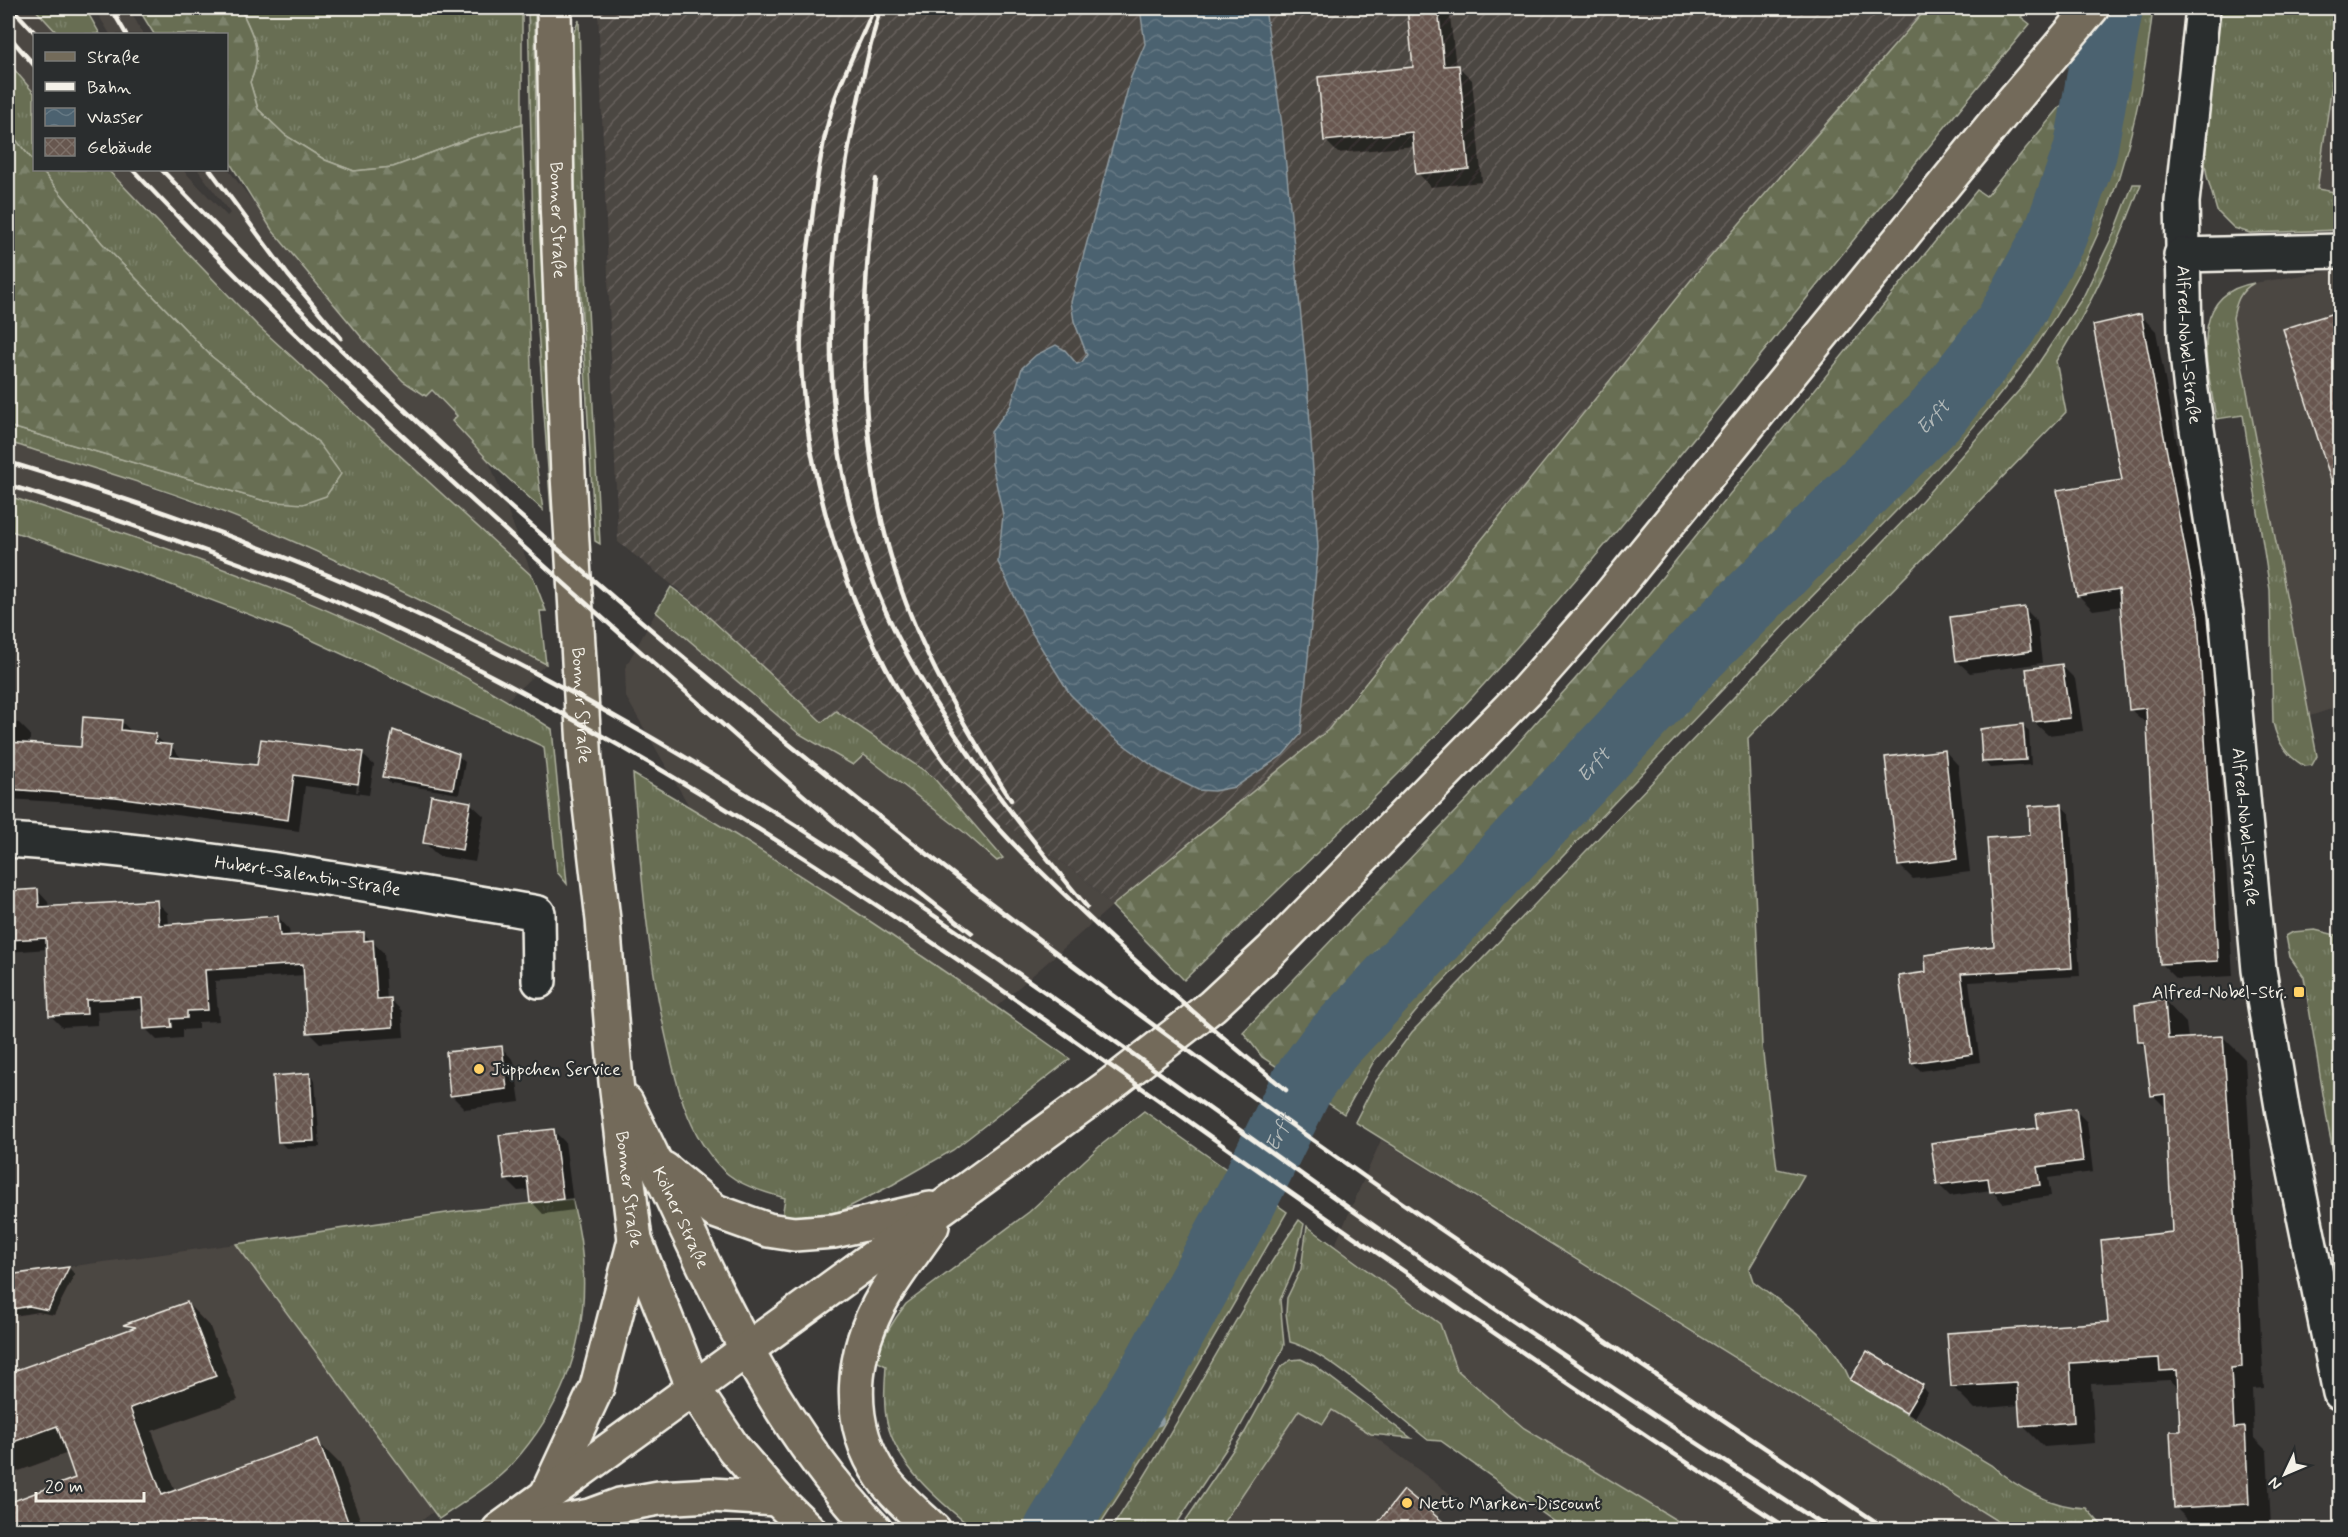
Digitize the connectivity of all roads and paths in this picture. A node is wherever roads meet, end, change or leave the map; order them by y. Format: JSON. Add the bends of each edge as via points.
{"nodes":[{"id":1,"x":554,"y":8,"type":"edge"},
{"id":2,"x":2092,"y":8,"type":"edge"},
{"id":3,"x":2203,"y":8,"type":"edge"},
{"id":4,"x":2340,"y":251,"type":"edge"},
{"id":5,"x":2181,"y":255,"type":"junction"},
{"id":6,"x":8,"y":840,"type":"edge"},
{"id":7,"x":539,"y":981,"type":"dead end"},
{"id":8,"x":616,"y":1082,"type":"junction"},
{"id":9,"x":656,"y":1162,"type":"junction"},
{"id":10,"x":947,"y":1205,"type":"junction"},
{"id":11,"x":635,"y":1240,"type":"junction"},
{"id":12,"x":746,"y":1353,"type":"junction"},
{"id":13,"x":694,"y":1389,"type":"junction"},
{"id":14,"x":2340,"y":1393,"type":"edge"},
{"id":15,"x":546,"y":1496,"type":"junction"},
{"id":16,"x":777,"y":1499,"type":"junction"},
{"id":17,"x":933,"y":1529,"type":"edge"},
{"id":18,"x":499,"y":1530,"type":"edge"},
{"id":19,"x":517,"y":1530,"type":"edge"},
{"id":20,"x":810,"y":1530,"type":"edge"},
{"id":21,"x":875,"y":1530,"type":"edge"}],
"edges":[{"from":1,"to":8,"type":"main road","name":"Bonner Straße","via":[[557,199],[576,625],[585,763]]},
{"from":2,"to":10,"type":"main road","via":[[1685,505],[1526,691],[1313,910],[1212,1006]]},
{"from":3,"to":5,"type":"street","name":"Alfred-Nobel-Straße","via":[[2186,144]]},
{"from":4,"to":5,"type":"street","name":"Alfred-Nobel-Straße"},
{"from":5,"to":14,"type":"street","name":"Alfred-Nobel-Straße","via":[[2191,391],[2232,663],[2257,953],[2283,1113]]},
{"from":6,"to":7,"type":"street","name":"Hubert-Salentin-Straße","via":[[197,858],[538,913]]},
{"from":8,"to":9,"type":"main road","name":"Kölner Straße"},
{"from":8,"to":11,"type":"main road","name":"Bonner Straße"},
{"from":9,"to":10,"type":"main road","via":[[715,1211],[768,1230],[794,1234],[834,1231]]},
{"from":9,"to":12,"type":"main road","name":"Kölner Straße"},
{"from":10,"to":12,"type":"main road"},
{"from":10,"to":17,"type":"main road","via":[[884,1296],[864,1342],[856,1375],[856,1409],[870,1457],[883,1478]]},
{"from":11,"to":13,"type":"main road","name":"Bonner Straße"},
{"from":11,"to":15,"type":"main road","via":[[597,1387]]},
{"from":12,"to":13,"type":"main road"},
{"from":12,"to":21,"type":"main road","name":"Kölner Straße","via":[[801,1441]]},
{"from":13,"to":15,"type":"main road"},
{"from":13,"to":16,"type":"main road","via":[[734,1449]]},
{"from":15,"to":18,"type":"main road"},
{"from":16,"to":19,"type":"main road","via":[[711,1495],[659,1498]]},
{"from":16,"to":20,"type":"main road"}]}
